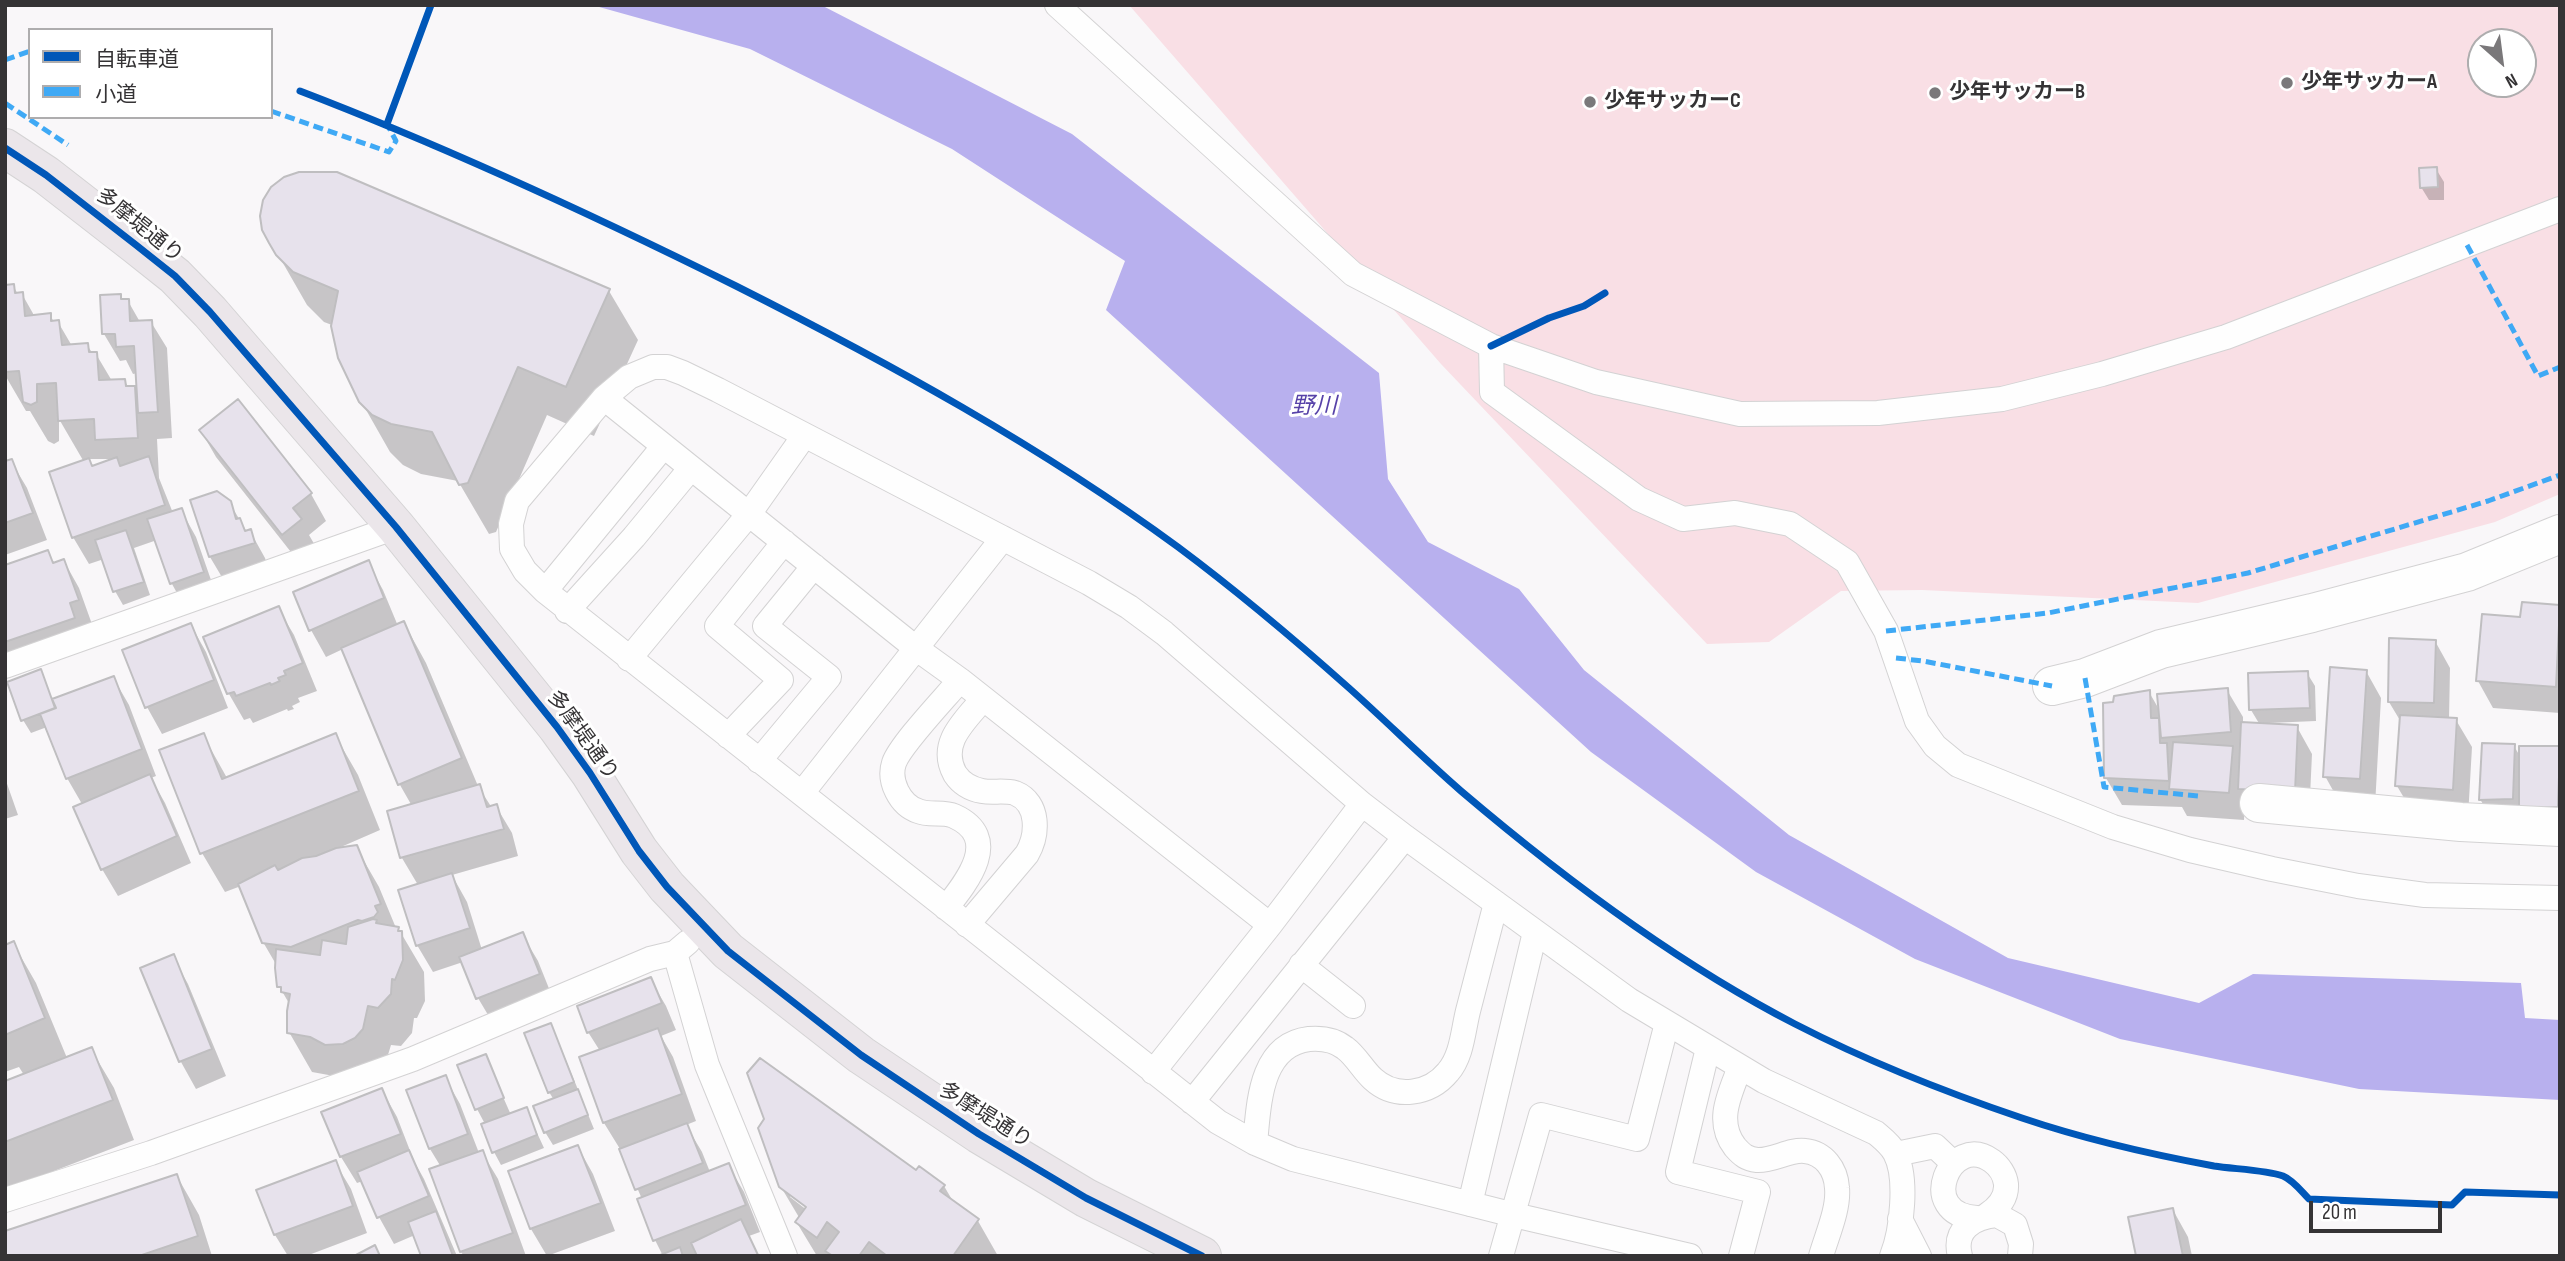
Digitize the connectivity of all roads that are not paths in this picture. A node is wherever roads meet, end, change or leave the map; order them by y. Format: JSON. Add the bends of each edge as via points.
{"nodes":[{"id":1,"x":1057,"y":5,"type":"edge"},
{"id":2,"x":5,"y":148,"type":"edge"},
{"id":3,"x":2560,"y":209,"type":"edge"},
{"id":4,"x":1491,"y":346,"type":"junction"},
{"id":5,"x":604,"y":398,"type":"junction"},
{"id":6,"x":804,"y":436,"type":"junction"},
{"id":7,"x":663,"y":447,"type":"junction"},
{"id":8,"x":691,"y":468,"type":"junction"},
{"id":9,"x":749,"y":514,"type":"junction"},
{"id":10,"x":396,"y":527,"type":"junction"},
{"id":11,"x":2560,"y":534,"type":"edge"},
{"id":12,"x":1003,"y":538,"type":"junction"},
{"id":13,"x":784,"y":542,"type":"junction"},
{"id":14,"x":814,"y":566,"type":"junction"},
{"id":15,"x":545,"y":591,"type":"junction"},
{"id":16,"x":567,"y":611,"type":"junction"},
{"id":17,"x":917,"y":649,"type":"junction"},
{"id":18,"x":629,"y":659,"type":"junction"},
{"id":19,"x":5,"y":666,"type":"edge"},
{"id":20,"x":960,"y":680,"type":"junction"},
{"id":21,"x":2052,"y":686,"type":"dead end"},
{"id":22,"x":984,"y":699,"type":"junction"},
{"id":23,"x":728,"y":736,"type":"junction"},
{"id":24,"x":759,"y":761,"type":"junction"},
{"id":25,"x":802,"y":793,"type":"junction"},
{"id":26,"x":2259,"y":803,"type":"dead end"},
{"id":27,"x":1362,"y":804,"type":"junction"},
{"id":28,"x":2560,"y":827,"type":"edge"},
{"id":29,"x":1405,"y":837,"type":"junction"},
{"id":30,"x":2560,"y":898,"type":"edge"},
{"id":31,"x":1496,"y":903,"type":"junction"},
{"id":32,"x":946,"y":908,"type":"junction"},
{"id":33,"x":967,"y":925,"type":"junction"},
{"id":34,"x":1270,"y":925,"type":"junction"},
{"id":35,"x":704,"y":928,"type":"junction"},
{"id":36,"x":1535,"y":932,"type":"junction"},
{"id":37,"x":675,"y":953,"type":"junction"},
{"id":38,"x":1301,"y":965,"type":"junction"},
{"id":39,"x":1353,"y":1006,"type":"dead end"},
{"id":40,"x":1667,"y":1023,"type":"junction"},
{"id":41,"x":1708,"y":1048,"type":"junction"},
{"id":42,"x":1740,"y":1066,"type":"junction"},
{"id":43,"x":1153,"y":1072,"type":"junction"},
{"id":44,"x":1192,"y":1102,"type":"junction"},
{"id":45,"x":1255,"y":1143,"type":"junction"},
{"id":46,"x":1896,"y":1154,"type":"junction"},
{"id":47,"x":1953,"y":1163,"type":"junction"},
{"id":48,"x":5,"y":1200,"type":"edge"},
{"id":49,"x":1470,"y":1204,"type":"junction"},
{"id":50,"x":1514,"y":1215,"type":"junction"},
{"id":51,"x":1982,"y":1217,"type":"junction"},
{"id":52,"x":1900,"y":1219,"type":"junction"},
{"id":53,"x":785,"y":1256,"type":"edge"},
{"id":54,"x":1202,"y":1256,"type":"edge"},
{"id":55,"x":1501,"y":1256,"type":"edge"},
{"id":56,"x":1690,"y":1256,"type":"edge"},
{"id":57,"x":1741,"y":1256,"type":"edge"},
{"id":58,"x":1821,"y":1256,"type":"edge"},
{"id":59,"x":1892,"y":1256,"type":"edge"},
{"id":60,"x":1919,"y":1256,"type":"edge"},
{"id":61,"x":1960,"y":1256,"type":"edge"},
{"id":62,"x":2020,"y":1256,"type":"edge"}],
"edges":[{"from":1,"to":4,"type":"lane","via":[[1353,274]]},
{"from":2,"to":10,"type":"main road","name":"多摩堤通り","via":[[175,276]]},
{"from":3,"to":4,"type":"lane","via":[[2226,337],[2002,399],[1878,413],[1740,414],[1596,382]]},
{"from":4,"to":30,"type":"lane","via":[[1492,392],[1640,499],[1684,519],[1735,513],[1790,524],[1847,562],[1886,631],[1917,722],[1935,746],[1958,765],[2113,827],[2272,869],[2425,895]]},
{"from":5,"to":6,"type":"lane","via":[[639,371],[667,368]]},
{"from":5,"to":7,"type":"lane"},
{"from":5,"to":15,"type":"lane","via":[[517,501],[511,524],[512,549]]},
{"from":6,"to":9,"type":"lane"},
{"from":6,"to":12,"type":"lane"},
{"from":7,"to":8,"type":"lane"},
{"from":7,"to":15,"type":"lane"},
{"from":8,"to":9,"type":"lane"},
{"from":8,"to":16,"type":"lane"},
{"from":9,"to":13,"type":"lane"},
{"from":9,"to":18,"type":"lane"},
{"from":10,"to":19,"type":"lane"},
{"from":10,"to":35,"type":"main road","name":"多摩堤通り","via":[[557,727],[639,851]]},
{"from":11,"to":21,"type":"street","via":[[2467,572],[2161,649]]},
{"from":12,"to":17,"type":"lane"},
{"from":12,"to":27,"type":"lane","via":[[1111,595],[1164,633]]},
{"from":13,"to":14,"type":"lane"},
{"from":13,"to":23,"type":"lane","via":[[717,626],[781,680]]},
{"from":14,"to":17,"type":"lane"},
{"from":14,"to":24,"type":"lane","via":[[765,626],[829,677]]},
{"from":15,"to":16,"type":"lane"},
{"from":16,"to":18,"type":"lane"},
{"from":17,"to":20,"type":"lane"},
{"from":17,"to":25,"type":"lane"},
{"from":18,"to":23,"type":"lane"},
{"from":20,"to":22,"type":"lane"},
{"from":20,"to":32,"type":"lane","via":[[899,754],[892,771],[906,805],[952,815],[973,832],[978,844],[976,867]]},
{"from":22,"to":33,"type":"lane","via":[[951,739],[950,764],[967,786],[1021,796],[1036,829],[1027,854]]},
{"from":22,"to":34,"type":"lane"},
{"from":23,"to":24,"type":"lane"},
{"from":24,"to":25,"type":"lane"},
{"from":25,"to":32,"type":"lane"},
{"from":26,"to":28,"type":"street"},
{"from":27,"to":29,"type":"lane"},
{"from":27,"to":34,"type":"lane"},
{"from":29,"to":31,"type":"lane"},
{"from":29,"to":38,"type":"lane"},
{"from":31,"to":36,"type":"lane"},
{"from":31,"to":45,"type":"lane","via":[[1457,1058],[1441,1080],[1411,1093],[1384,1087],[1344,1047],[1318,1038],[1302,1040],[1268,1069]]},
{"from":32,"to":33,"type":"lane"},
{"from":33,"to":43,"type":"lane"},
{"from":34,"to":43,"type":"lane"},
{"from":35,"to":37,"type":"lane"},
{"from":35,"to":54,"type":"main road","name":"多摩堤通り","via":[[817,1022],[959,1121],[1086,1198]]},
{"from":36,"to":40,"type":"lane"},
{"from":36,"to":49,"type":"lane"},
{"from":37,"to":48,"type":"lane","via":[[650,959],[414,1059]]},
{"from":37,"to":53,"type":"lane","via":[[707,1065]]},
{"from":38,"to":39,"type":"lane"},
{"from":38,"to":44,"type":"lane"},
{"from":40,"to":41,"type":"lane"},
{"from":40,"to":50,"type":"lane","via":[[1637,1139],[1541,1115]]},
{"from":41,"to":42,"type":"lane"},
{"from":41,"to":57,"type":"lane","via":[[1678,1172],[1758,1192]]},
{"from":42,"to":46,"type":"lane","via":[[1876,1133]]},
{"from":42,"to":58,"type":"lane","via":[[1724,1116],[1727,1135],[1740,1153],[1766,1160],[1802,1150],[1820,1157],[1834,1170],[1838,1195]]},
{"from":43,"to":44,"type":"lane"},
{"from":44,"to":45,"type":"lane"},
{"from":45,"to":49,"type":"lane","via":[[1293,1159]]},
{"from":46,"to":47,"type":"lane","via":[[1935,1146]]},
{"from":46,"to":52,"type":"lane","via":[[1903,1188]]},
{"from":47,"to":51,"type":"lane","via":[[1943,1180],[1946,1200],[1959,1214]]},
{"from":47,"to":51,"type":"lane","via":[[1980,1156],[1990,1159],[2003,1174],[2002,1202]]},
{"from":49,"to":50,"type":"lane"},
{"from":50,"to":55,"type":"lane"},
{"from":50,"to":56,"type":"lane"},
{"from":51,"to":61,"type":"lane","via":[[1968,1223],[1962,1232]]},
{"from":51,"to":62,"type":"lane","via":[[1997,1215],[2015,1225]]},
{"from":52,"to":59,"type":"lane"},
{"from":52,"to":60,"type":"lane"}]}
